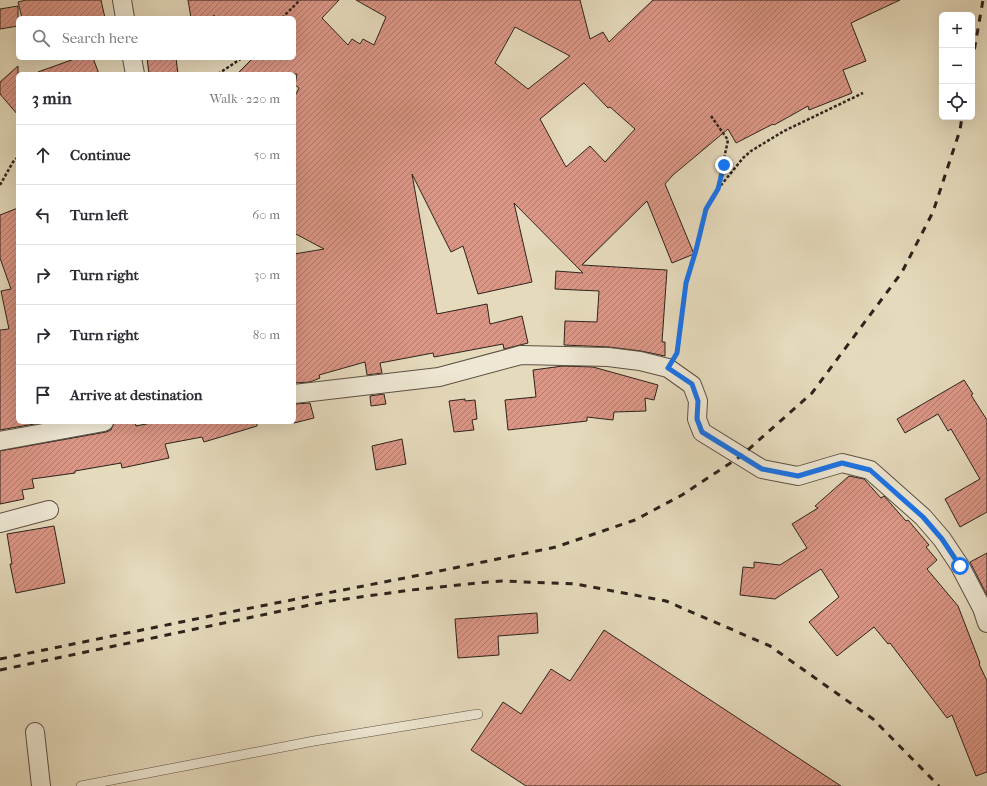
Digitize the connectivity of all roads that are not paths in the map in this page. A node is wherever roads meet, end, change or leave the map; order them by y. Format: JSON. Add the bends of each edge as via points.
{"nodes":[{"id":1,"x":122,"y":0,"type":"edge"},
{"id":2,"x":125,"y":16,"type":"edge"},
{"id":3,"x":132,"y":60,"type":"edge"},
{"id":4,"x":135,"y":72,"type":"edge"},
{"id":5,"x":296,"y":394,"type":"edge"},
{"id":6,"x":93,"y":424,"type":"edge"},
{"id":7,"x":0,"y":441,"type":"edge"},
{"id":8,"x":49,"y":510,"type":"dead end"},
{"id":9,"x":0,"y":523,"type":"edge"},
{"id":10,"x":987,"y":623,"type":"edge"},
{"id":11,"x":478,"y":714,"type":"dead end"},
{"id":12,"x":35,"y":732,"type":"dead end"},
{"id":13,"x":40,"y":786,"type":"edge"},
{"id":14,"x":81,"y":786,"type":"edge"}],
"edges":[{"from":1,"to":2,"type":"street"},
{"from":3,"to":4,"type":"street"},
{"from":5,"to":10,"type":"street","via":[[439,377],[521,355],[608,357],[668,368],[692,384],[698,401],[697,419],[702,432],[762,469],[798,476],[842,463],[870,470],[923,517],[942,539],[960,566]]},
{"from":6,"to":7,"type":"street"},
{"from":8,"to":9,"type":"street"},
{"from":11,"to":14,"type":"lane","via":[[314,741]]},
{"from":12,"to":13,"type":"street"}]}
